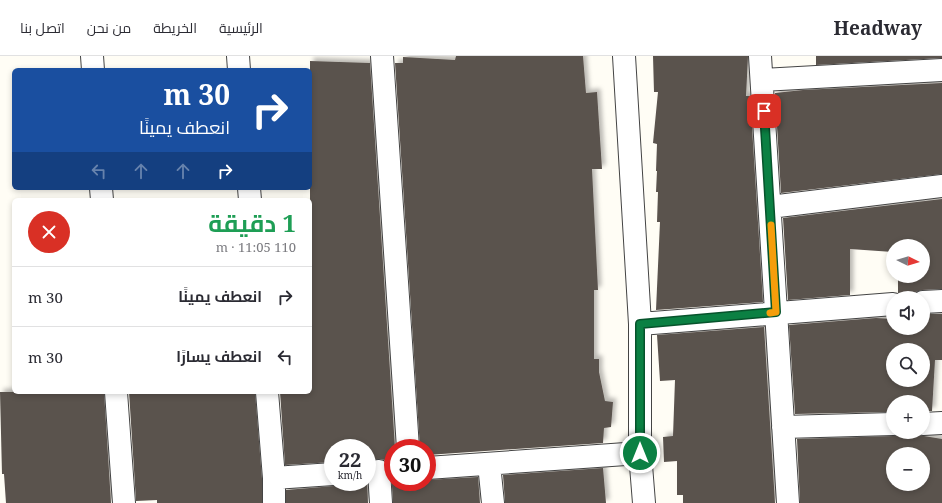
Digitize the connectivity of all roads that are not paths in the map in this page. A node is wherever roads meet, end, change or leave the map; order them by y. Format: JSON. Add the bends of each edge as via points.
{"nodes":[{"id":1,"x":92,"y":56,"type":"edge"},
{"id":2,"x":238,"y":56,"type":"edge"},
{"id":3,"x":382,"y":56,"type":"edge"},
{"id":4,"x":624,"y":56,"type":"edge"},
{"id":5,"x":760,"y":56,"type":"edge"},
{"id":6,"x":93,"y":68,"type":"edge"},
{"id":7,"x":239,"y":68,"type":"edge"},
{"id":8,"x":942,"y":70,"type":"edge"},
{"id":9,"x":762,"y":80,"type":"junction"},
{"id":10,"x":942,"y":186,"type":"edge"},
{"id":11,"x":770,"y":207,"type":"junction"},
{"id":12,"x":942,"y":301,"type":"edge"},
{"id":13,"x":930,"y":302,"type":"edge"},
{"id":14,"x":886,"y":304,"type":"edge"},
{"id":15,"x":776,"y":312,"type":"junction"},
{"id":16,"x":640,"y":324,"type":"junction"},
{"id":17,"x":116,"y":394,"type":"edge"},
{"id":18,"x":267,"y":394,"type":"edge"},
{"id":19,"x":942,"y":423,"type":"edge"},
{"id":20,"x":886,"y":424,"type":"edge"},
{"id":21,"x":930,"y":424,"type":"edge"},
{"id":22,"x":783,"y":427,"type":"junction"},
{"id":23,"x":407,"y":439,"type":"edge"},
{"id":24,"x":640,"y":453,"type":"junction"},
{"id":25,"x":489,"y":464,"type":"junction"},
{"id":26,"x":436,"y":467,"type":"edge"},
{"id":27,"x":380,"y":471,"type":"edge"},
{"id":28,"x":324,"y":475,"type":"edge"},
{"id":29,"x":274,"y":478,"type":"junction"},
{"id":30,"x":124,"y":503,"type":"edge"},
{"id":31,"x":274,"y":503,"type":"edge"},
{"id":32,"x":381,"y":503,"type":"edge"},
{"id":33,"x":493,"y":503,"type":"edge"},
{"id":34,"x":644,"y":503,"type":"edge"},
{"id":35,"x":788,"y":503,"type":"edge"}],
"edges":[{"from":1,"to":6,"type":"street"},
{"from":2,"to":7,"type":"street"},
{"from":3,"to":23,"type":"street"},
{"from":4,"to":16,"type":"street"},
{"from":5,"to":9,"type":"street"},
{"from":8,"to":9,"type":"street"},
{"from":9,"to":11,"type":"street"},
{"from":10,"to":11,"type":"street"},
{"from":11,"to":15,"type":"street"},
{"from":12,"to":13,"type":"street"},
{"from":14,"to":15,"type":"street"},
{"from":15,"to":16,"type":"street"},
{"from":15,"to":22,"type":"street"},
{"from":16,"to":24,"type":"street"},
{"from":17,"to":30,"type":"street"},
{"from":18,"to":29,"type":"street"},
{"from":19,"to":21,"type":"street"},
{"from":20,"to":22,"type":"street"},
{"from":22,"to":35,"type":"street"},
{"from":24,"to":25,"type":"street"},
{"from":24,"to":34,"type":"street"},
{"from":25,"to":26,"type":"street"},
{"from":25,"to":33,"type":"street"},
{"from":27,"to":32,"type":"street"},
{"from":28,"to":29,"type":"street"},
{"from":29,"to":31,"type":"street"}]}
